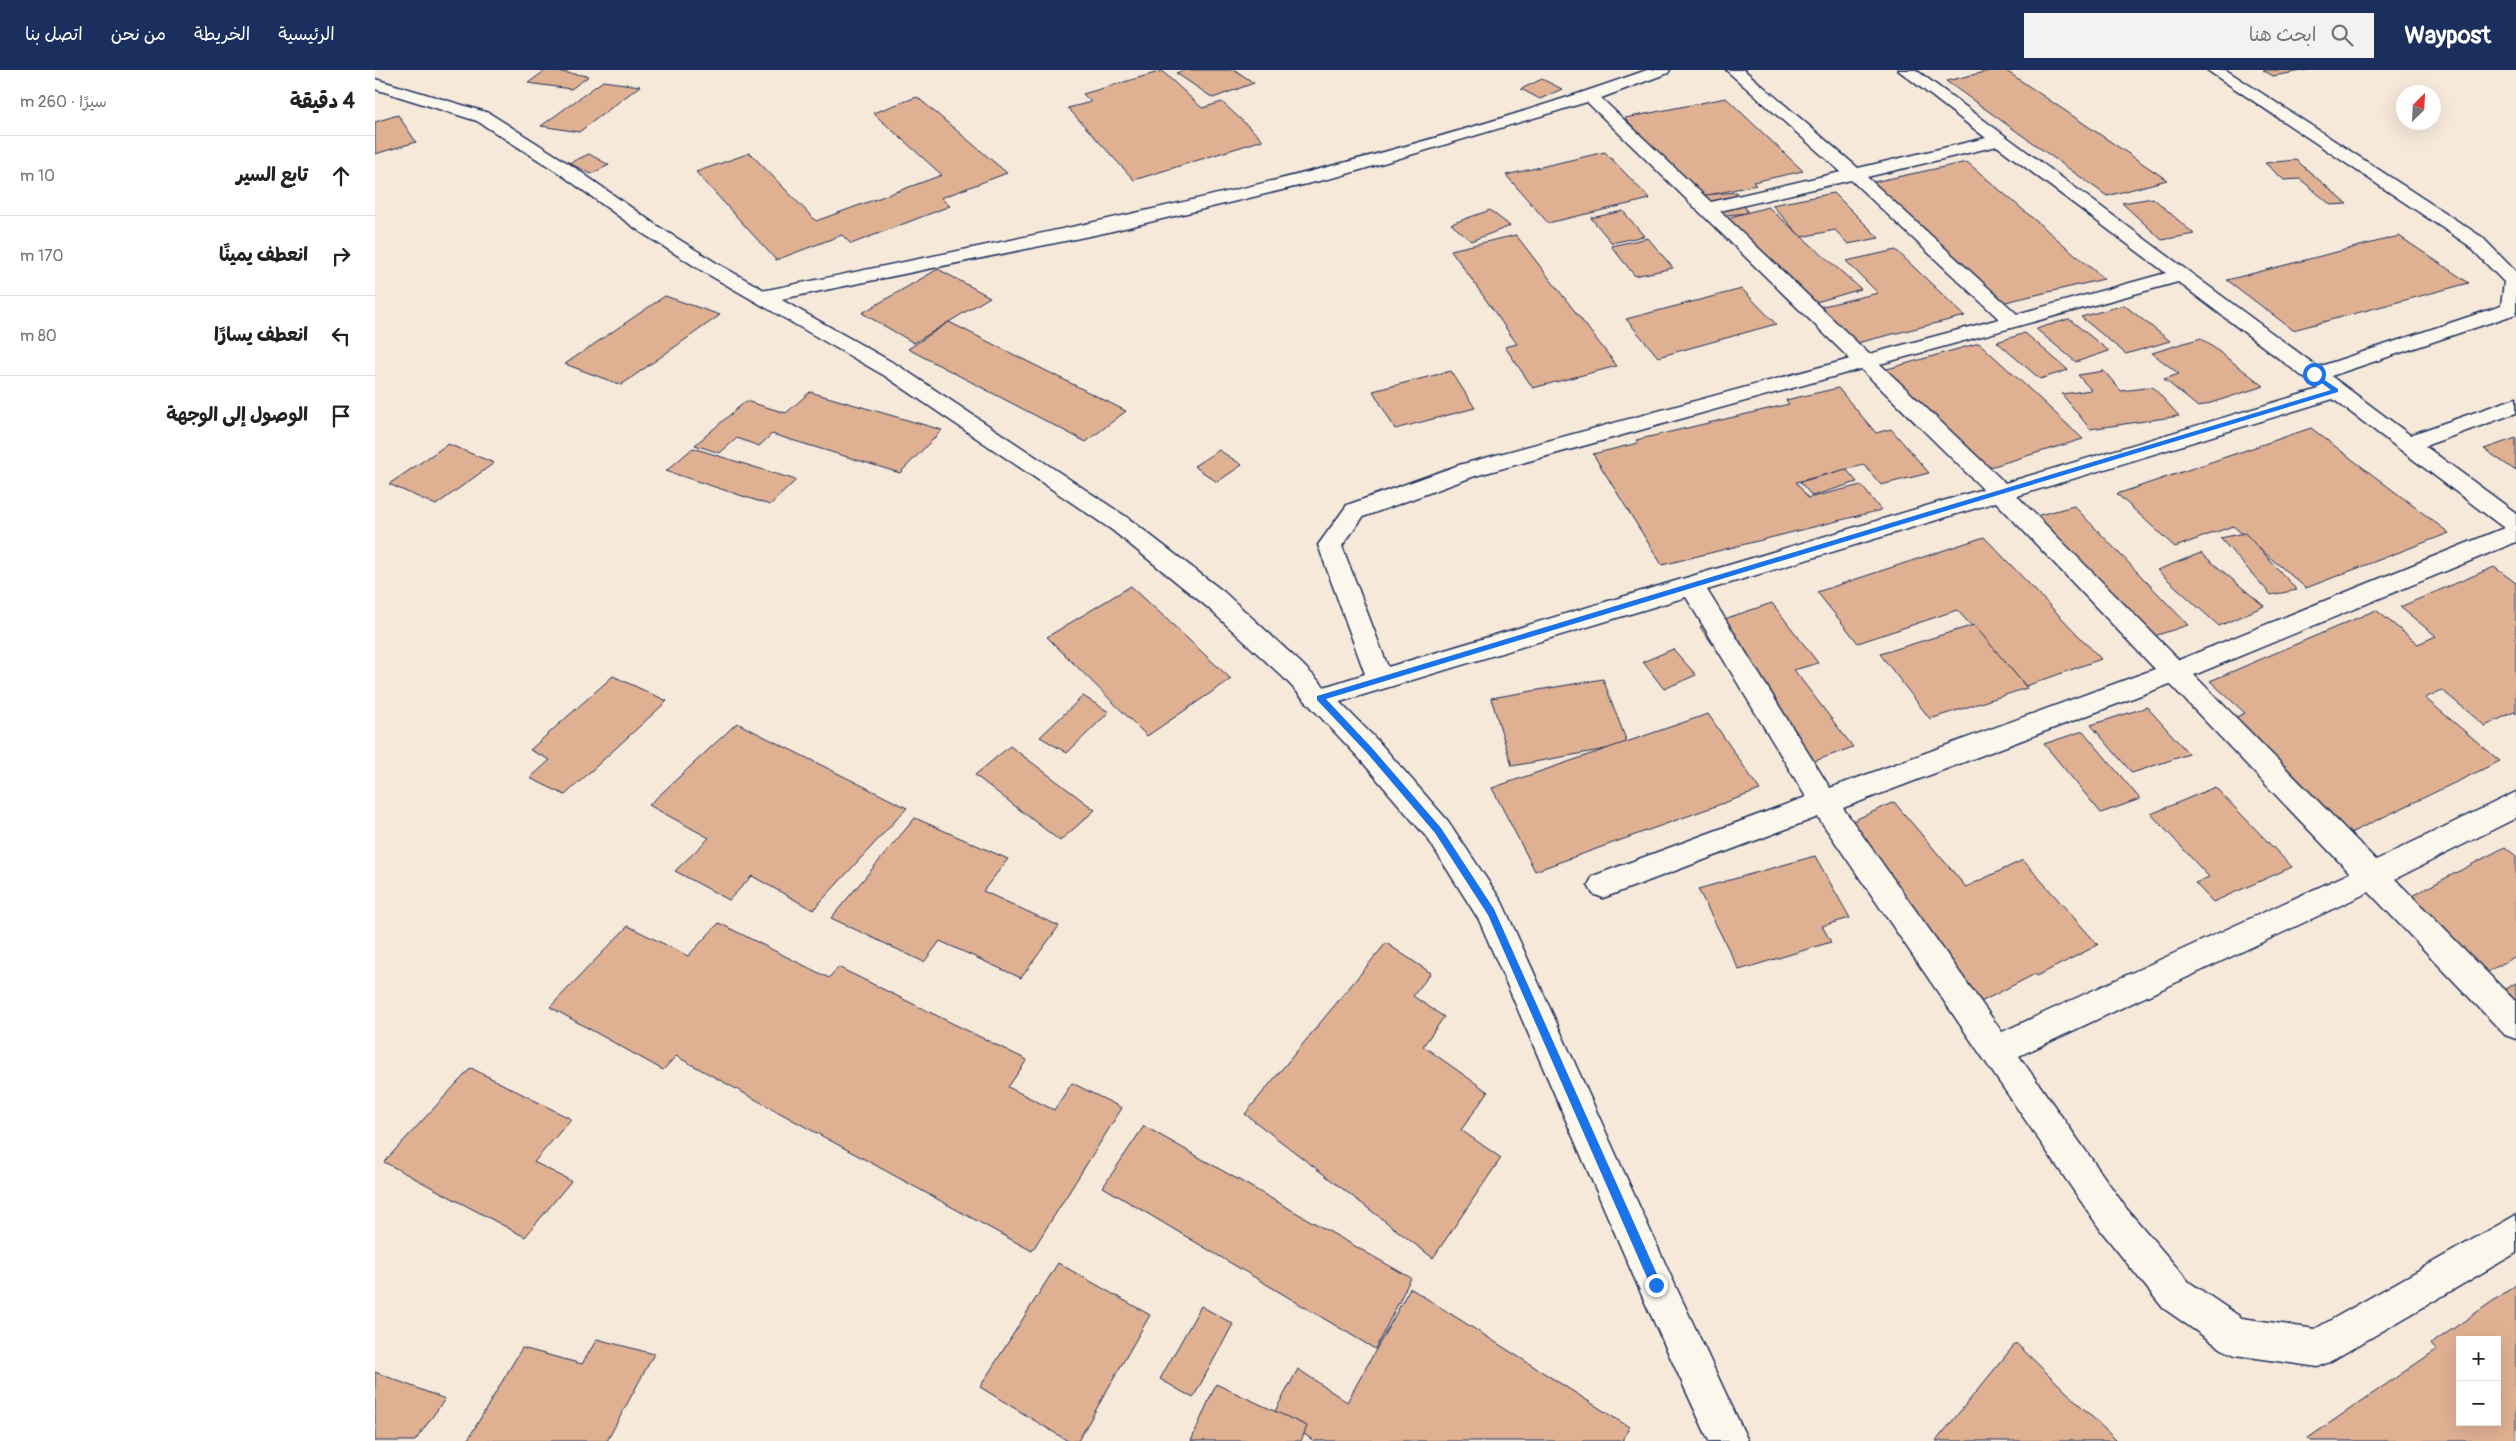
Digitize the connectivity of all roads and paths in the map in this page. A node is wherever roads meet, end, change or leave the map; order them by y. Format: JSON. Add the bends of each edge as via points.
{"nodes":[{"id":1,"x":1662,"y":70,"type":"edge"},
{"id":2,"x":1734,"y":70,"type":"edge"},
{"id":3,"x":1906,"y":70,"type":"edge"},
{"id":4,"x":2215,"y":70,"type":"edge"},
{"id":5,"x":375,"y":84,"type":"edge"},
{"id":6,"x":1590,"y":96,"type":"junction"},
{"id":7,"x":2000,"y":140,"type":"junction"},
{"id":8,"x":1853,"y":174,"type":"junction"},
{"id":9,"x":1707,"y":209,"type":"junction"},
{"id":10,"x":2182,"y":276,"type":"junction"},
{"id":11,"x":2515,"y":281,"type":"edge"},
{"id":12,"x":762,"y":297,"type":"junction"},
{"id":13,"x":2013,"y":321,"type":"junction"},
{"id":14,"x":1865,"y":361,"type":"junction"},
{"id":15,"x":2314,"y":374,"type":"junction"},
{"id":16,"x":2336,"y":391,"type":"junction"},
{"id":17,"x":2516,"y":405,"type":"edge"},
{"id":18,"x":2407,"y":444,"type":"junction"},
{"id":19,"x":2000,"y":492,"type":"junction"},
{"id":20,"x":2516,"y":525,"type":"edge"},
{"id":21,"x":2516,"y":533,"type":"edge"},
{"id":22,"x":1692,"y":586,"type":"junction"},
{"id":23,"x":2175,"y":672,"type":"junction"},
{"id":24,"x":1380,"y":680,"type":"junction"},
{"id":25,"x":1320,"y":698,"type":"junction"},
{"id":26,"x":1824,"y":803,"type":"junction"},
{"id":27,"x":2516,"y":804,"type":"edge"},
{"id":28,"x":2373,"y":876,"type":"junction"},
{"id":29,"x":1603,"y":885,"type":"dead end"},
{"id":30,"x":2516,"y":1024,"type":"edge"},
{"id":31,"x":1996,"y":1051,"type":"junction"},
{"id":32,"x":2516,"y":1233,"type":"edge"},
{"id":33,"x":1729,"y":1441,"type":"edge"}],
"edges":[{"from":1,"to":6,"type":"street"},
{"from":2,"to":8,"type":"street"},
{"from":3,"to":7,"type":"street"},
{"from":4,"to":11,"type":"street","via":[[2475,241]]},
{"from":5,"to":12,"type":"street","via":[[483,116],[649,229]]},
{"from":6,"to":9,"type":"street"},
{"from":6,"to":12,"type":"street","via":[[1340,171],[1104,227]]},
{"from":7,"to":8,"type":"street"},
{"from":7,"to":10,"type":"street"},
{"from":8,"to":9,"type":"street"},
{"from":8,"to":13,"type":"street"},
{"from":9,"to":14,"type":"street"},
{"from":10,"to":13,"type":"street"},
{"from":10,"to":15,"type":"street"},
{"from":11,"to":15,"type":"street","via":[[2511,309]]},
{"from":12,"to":25,"type":"street","via":[[892,371],[1120,524],[1215,599]]},
{"from":13,"to":14,"type":"street"},
{"from":14,"to":19,"type":"street"},
{"from":14,"to":24,"type":"street","via":[[1467,470],[1355,511],[1330,545]]},
{"from":15,"to":16,"type":"street"},
{"from":16,"to":18,"type":"street"},
{"from":16,"to":19,"type":"street"},
{"from":17,"to":18,"type":"street"},
{"from":18,"to":20,"type":"street"},
{"from":19,"to":22,"type":"street"},
{"from":19,"to":23,"type":"street"},
{"from":21,"to":23,"type":"street"},
{"from":22,"to":24,"type":"street"},
{"from":22,"to":26,"type":"street"},
{"from":23,"to":26,"type":"street"},
{"from":23,"to":28,"type":"street"},
{"from":24,"to":25,"type":"street"},
{"from":25,"to":33,"type":"street","via":[[1438,830],[1491,912],[1656,1285]]},
{"from":26,"to":29,"type":"street"},
{"from":26,"to":31,"type":"street"},
{"from":27,"to":28,"type":"street"},
{"from":28,"to":30,"type":"street"},
{"from":28,"to":31,"type":"street"},
{"from":31,"to":32,"type":"street","via":[[2114,1220],[2176,1295],[2235,1336],[2318,1348]]}]}
